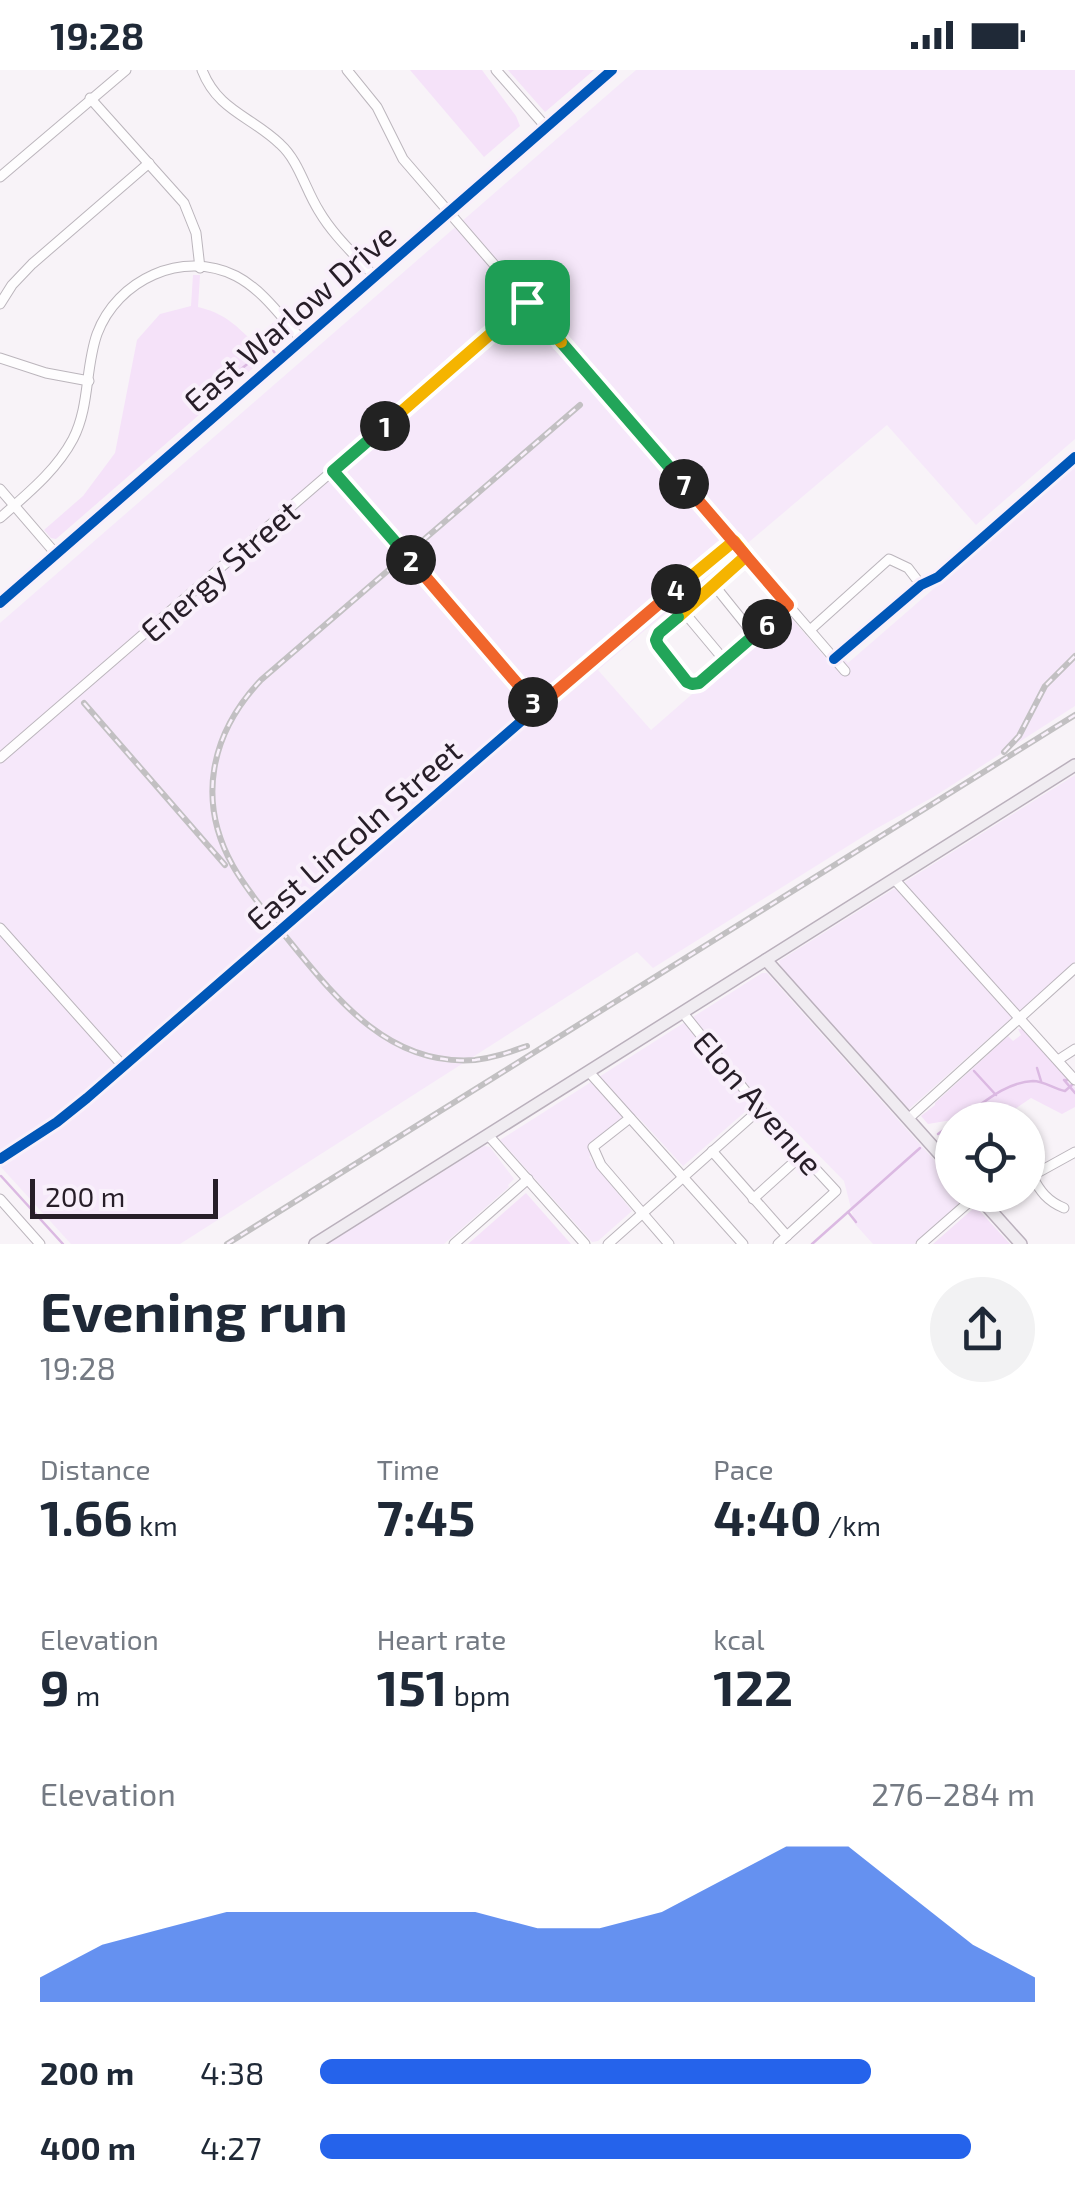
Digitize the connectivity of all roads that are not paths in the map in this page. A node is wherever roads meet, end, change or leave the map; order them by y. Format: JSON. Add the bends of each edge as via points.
{"nodes":[{"id":1,"x":126,"y":70,"type":"edge"},
{"id":2,"x":202,"y":70,"type":"edge"},
{"id":3,"x":347,"y":70,"type":"edge"},
{"id":4,"x":496,"y":70,"type":"edge"},
{"id":5,"x":612,"y":70,"type":"edge"},
{"id":6,"x":90,"y":98,"type":"junction"},
{"id":7,"x":546,"y":127,"type":"junction"},
{"id":8,"x":149,"y":162,"type":"junction"},
{"id":9,"x":0,"y":177,"type":"edge"},
{"id":10,"x":448,"y":212,"type":"junction"},
{"id":11,"x":200,"y":268,"type":"junction"},
{"id":12,"x":374,"y":276,"type":"junction"},
{"id":13,"x":527,"y":302,"type":"junction"},
{"id":14,"x":0,"y":304,"type":"edge"},
{"id":15,"x":302,"y":340,"type":"junction"},
{"id":16,"x":0,"y":358,"type":"edge"},
{"id":17,"x":89,"y":381,"type":"junction"},
{"id":18,"x":1075,"y":456,"type":"edge"},
{"id":19,"x":333,"y":471,"type":"junction"},
{"id":20,"x":0,"y":490,"type":"edge"},
{"id":21,"x":14,"y":506,"type":"junction"},
{"id":22,"x":0,"y":518,"type":"edge"},
{"id":23,"x":734,"y":541,"type":"junction"},
{"id":24,"x":56,"y":554,"type":"junction"},
{"id":25,"x":746,"y":556,"type":"junction"},
{"id":26,"x":714,"y":585,"type":"junction"},
{"id":27,"x":921,"y":585,"type":"junction"},
{"id":28,"x":0,"y":603,"type":"edge"},
{"id":29,"x":788,"y":605,"type":"junction"},
{"id":30,"x":684,"y":612,"type":"junction"},
{"id":31,"x":810,"y":630,"type":"junction"},
{"id":32,"x":755,"y":636,"type":"junction"},
{"id":33,"x":834,"y":659,"type":"junction"},
{"id":34,"x":725,"y":662,"type":"junction"},
{"id":35,"x":845,"y":671,"type":"dead end"},
{"id":36,"x":538,"y":707,"type":"junction"},
{"id":37,"x":0,"y":758,"type":"edge"},
{"id":38,"x":1075,"y":765,"type":"edge"},
{"id":39,"x":895,"y":880,"type":"junction"},
{"id":40,"x":0,"y":928,"type":"edge"},
{"id":41,"x":766,"y":960,"type":"junction"},
{"id":42,"x":1075,"y":968,"type":"edge"},
{"id":43,"x":683,"y":1013,"type":"junction"},
{"id":44,"x":1020,"y":1018,"type":"junction"},
{"id":45,"x":1075,"y":1049,"type":"edge"},
{"id":46,"x":1058,"y":1060,"type":"junction"},
{"id":47,"x":124,"y":1067,"type":"junction"},
{"id":48,"x":589,"y":1072,"type":"junction"},
{"id":49,"x":1075,"y":1080,"type":"edge"},
{"id":50,"x":760,"y":1109,"type":"junction"},
{"id":51,"x":630,"y":1118,"type":"junction"},
{"id":52,"x":908,"y":1118,"type":"junction"},
{"id":53,"x":488,"y":1135,"type":"junction"},
{"id":54,"x":935,"y":1149,"type":"edge"},
{"id":55,"x":712,"y":1151,"type":"junction"},
{"id":56,"x":1075,"y":1152,"type":"edge"},
{"id":57,"x":803,"y":1154,"type":"junction"},
{"id":58,"x":0,"y":1158,"type":"edge"},
{"id":59,"x":1045,"y":1169,"type":"edge"},
{"id":60,"x":683,"y":1177,"type":"junction"},
{"id":61,"x":528,"y":1179,"type":"junction"},
{"id":62,"x":1045,"y":1196,"type":"edge"},
{"id":63,"x":0,"y":1199,"type":"edge"},
{"id":64,"x":754,"y":1199,"type":"junction"},
{"id":65,"x":1064,"y":1208,"type":"dead end"},
{"id":66,"x":964,"y":1212,"type":"edge"},
{"id":67,"x":995,"y":1212,"type":"edge"},
{"id":68,"x":642,"y":1213,"type":"junction"},
{"id":69,"x":787,"y":1236,"type":"junction"},
{"id":70,"x":40,"y":1244,"type":"edge"},
{"id":71,"x":315,"y":1244,"type":"edge"},
{"id":72,"x":454,"y":1244,"type":"edge"},
{"id":73,"x":585,"y":1244,"type":"edge"},
{"id":74,"x":608,"y":1244,"type":"edge"},
{"id":75,"x":669,"y":1244,"type":"edge"},
{"id":76,"x":743,"y":1244,"type":"edge"},
{"id":77,"x":778,"y":1244,"type":"edge"},
{"id":78,"x":921,"y":1244,"type":"edge"},
{"id":79,"x":1021,"y":1244,"type":"edge"}],
"edges":[{"from":1,"to":6,"type":"street"},
{"from":2,"to":12,"type":"street","via":[[221,101],[290,154],[325,221]]},
{"from":3,"to":10,"type":"street","via":[[377,106],[403,160]]},
{"from":4,"to":7,"type":"street"},
{"from":5,"to":7,"type":"street","name":"East Warlow Drive"},
{"from":6,"to":8,"type":"street"},
{"from":6,"to":9,"type":"street"},
{"from":7,"to":10,"type":"street","name":"East Warlow Drive"},
{"from":8,"to":11,"type":"street","via":[[184,204]]},
{"from":8,"to":14,"type":"street","via":[[32,264]]},
{"from":10,"to":12,"type":"street","name":"East Warlow Drive"},
{"from":10,"to":13,"type":"street"},
{"from":11,"to":15,"type":"street","via":[[252,286]]},
{"from":11,"to":17,"type":"street","via":[[154,274],[118,299],[96,336]]},
{"from":12,"to":15,"type":"street","name":"East Warlow Drive"},
{"from":13,"to":19,"type":"street","name":"Energy Street"},
{"from":13,"to":23,"type":"street"},
{"from":15,"to":24,"type":"street","name":"East Warlow Drive"},
{"from":16,"to":17,"type":"street"},
{"from":17,"to":21,"type":"street","via":[[64,454]]},
{"from":18,"to":27,"type":"street"},
{"from":19,"to":36,"type":"street"},
{"from":19,"to":37,"type":"street","name":"Energy Street"},
{"from":20,"to":21,"type":"street"},
{"from":21,"to":22,"type":"street"},
{"from":21,"to":24,"type":"street"},
{"from":23,"to":25,"type":"street"},
{"from":23,"to":36,"type":"street","name":"East Lincoln Street"},
{"from":24,"to":28,"type":"street","name":"East Warlow Drive"},
{"from":25,"to":26,"type":"street"},
{"from":25,"to":29,"type":"street"},
{"from":26,"to":30,"type":"street"},
{"from":26,"to":32,"type":"street"},
{"from":27,"to":31,"type":"street","via":[[908,568],[889,560]]},
{"from":27,"to":33,"type":"street"},
{"from":29,"to":31,"type":"street"},
{"from":29,"to":32,"type":"street"},
{"from":30,"to":34,"type":"street"},
{"from":30,"to":34,"type":"street","via":[[656,640],[687,682],[699,683]]},
{"from":31,"to":33,"type":"street"},
{"from":32,"to":34,"type":"street"},
{"from":33,"to":35,"type":"street"},
{"from":36,"to":47,"type":"street","name":"East Lincoln Street"},
{"from":38,"to":39,"type":"main road"},
{"from":39,"to":41,"type":"main road"},
{"from":39,"to":44,"type":"street"},
{"from":40,"to":47,"type":"street"},
{"from":41,"to":43,"type":"main road"},
{"from":41,"to":52,"type":"main road"},
{"from":42,"to":44,"type":"street"},
{"from":43,"to":48,"type":"main road"},
{"from":43,"to":50,"type":"street","name":"Elon Avenue"},
{"from":44,"to":46,"type":"street"},
{"from":44,"to":52,"type":"street"},
{"from":45,"to":46,"type":"street"},
{"from":46,"to":49,"type":"street"},
{"from":47,"to":58,"type":"street","name":"East Lincoln Street","via":[[58,1122]]},
{"from":48,"to":51,"type":"street"},
{"from":48,"to":53,"type":"main road"},
{"from":50,"to":55,"type":"street"},
{"from":50,"to":57,"type":"street","name":"Elon Avenue"},
{"from":51,"to":60,"type":"street"},
{"from":51,"to":68,"type":"street","via":[[593,1147]]},
{"from":52,"to":54,"type":"main road"},
{"from":53,"to":61,"type":"street"},
{"from":53,"to":71,"type":"main road"},
{"from":55,"to":60,"type":"street"},
{"from":55,"to":64,"type":"street"},
{"from":56,"to":59,"type":"street"},
{"from":57,"to":64,"type":"street"},
{"from":57,"to":69,"type":"street","name":"Elon Avenue","via":[[836,1191]]},
{"from":60,"to":68,"type":"street"},
{"from":60,"to":76,"type":"street"},
{"from":61,"to":72,"type":"street"},
{"from":61,"to":73,"type":"street"},
{"from":62,"to":65,"type":"street"},
{"from":63,"to":70,"type":"street"},
{"from":64,"to":69,"type":"street"},
{"from":66,"to":78,"type":"street"},
{"from":67,"to":79,"type":"main road"},
{"from":68,"to":74,"type":"street"},
{"from":68,"to":75,"type":"street"},
{"from":69,"to":77,"type":"street"}]}
